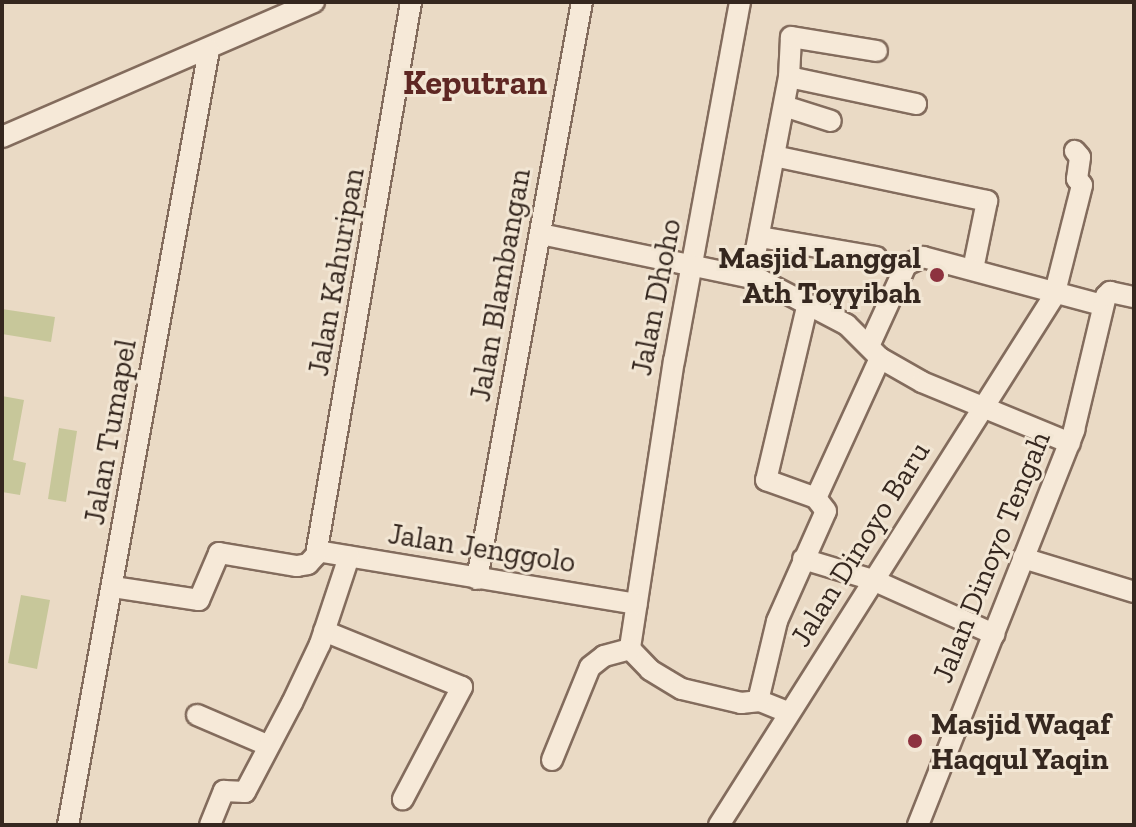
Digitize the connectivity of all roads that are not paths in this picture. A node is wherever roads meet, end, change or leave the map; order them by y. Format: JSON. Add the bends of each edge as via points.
{"nodes":[{"id":1,"x":314,"y":2,"type":"edge"},
{"id":2,"x":411,"y":2,"type":"edge"},
{"id":3,"x":582,"y":2,"type":"edge"},
{"id":4,"x":740,"y":2,"type":"edge"},
{"id":5,"x":209,"y":50,"type":"junction"},
{"id":6,"x":877,"y":51,"type":"dead end"},
{"id":7,"x":789,"y":77,"type":"junction"},
{"id":8,"x":916,"y":104,"type":"dead end"},
{"id":9,"x":784,"y":106,"type":"junction"},
{"id":10,"x":831,"y":121,"type":"dead end"},
{"id":11,"x":2,"y":137,"type":"edge"},
{"id":12,"x":1075,"y":151,"type":"dead end"},
{"id":13,"x":774,"y":156,"type":"junction"},
{"id":14,"x":541,"y":234,"type":"junction"},
{"id":15,"x":760,"y":237,"type":"junction"},
{"id":16,"x":876,"y":257,"type":"dead end"},
{"id":17,"x":693,"y":265,"type":"junction"},
{"id":18,"x":973,"y":269,"type":"junction"},
{"id":19,"x":751,"y":276,"type":"junction"},
{"id":20,"x":1054,"y":296,"type":"junction"},
{"id":21,"x":1134,"y":297,"type":"edge"},
{"id":22,"x":1102,"y":305,"type":"junction"},
{"id":23,"x":807,"y":307,"type":"junction"},
{"id":24,"x":874,"y":352,"type":"junction"},
{"id":25,"x":981,"y":407,"type":"junction"},
{"id":26,"x":1070,"y":443,"type":"junction"},
{"id":27,"x":816,"y":498,"type":"junction"},
{"id":28,"x":317,"y":551,"type":"junction"},
{"id":29,"x":349,"y":557,"type":"junction"},
{"id":30,"x":1023,"y":558,"type":"junction"},
{"id":31,"x":803,"y":559,"type":"junction"},
{"id":32,"x":477,"y":579,"type":"junction"},
{"id":33,"x":873,"y":580,"type":"junction"},
{"id":34,"x":113,"y":587,"type":"junction"},
{"id":35,"x":1134,"y":592,"type":"edge"},
{"id":36,"x":637,"y":604,"type":"junction"},
{"id":37,"x":324,"y":631,"type":"junction"},
{"id":38,"x":994,"y":634,"type":"junction"},
{"id":39,"x":630,"y":649,"type":"junction"},
{"id":40,"x":758,"y":701,"type":"junction"},
{"id":41,"x":789,"y":713,"type":"junction"},
{"id":42,"x":197,"y":715,"type":"dead end"},
{"id":43,"x":267,"y":745,"type":"junction"},
{"id":44,"x":552,"y":760,"type":"dead end"},
{"id":45,"x":403,"y":799,"type":"dead end"},
{"id":46,"x":924,"y":823,"type":"edge"},
{"id":47,"x":68,"y":825,"type":"edge"},
{"id":48,"x":210,"y":825,"type":"edge"},
{"id":49,"x":719,"y":825,"type":"edge"}],
"edges":[{"from":1,"to":5,"type":"street"},
{"from":2,"to":28,"type":"street","name":"Jalan Kahuripan"},
{"from":3,"to":14,"type":"street","name":"Jalan Blambangan"},
{"from":4,"to":17,"type":"street","name":"Jalan Dhoho"},
{"from":5,"to":11,"type":"street"},
{"from":5,"to":34,"type":"street","name":"Jalan Tumapel"},
{"from":6,"to":7,"type":"street","via":[[791,37]]},
{"from":7,"to":8,"type":"street"},
{"from":7,"to":9,"type":"street"},
{"from":9,"to":10,"type":"street"},
{"from":9,"to":13,"type":"street"},
{"from":12,"to":20,"type":"street","name":"Jalan Dinoyo Baru","via":[[1082,185]]},
{"from":13,"to":15,"type":"street"},
{"from":13,"to":18,"type":"street","via":[[987,201]]},
{"from":14,"to":17,"type":"street"},
{"from":14,"to":32,"type":"street","name":"Jalan Blambangan"},
{"from":15,"to":16,"type":"street"},
{"from":15,"to":19,"type":"street"},
{"from":17,"to":19,"type":"street"},
{"from":17,"to":36,"type":"street","name":"Jalan Dhoho"},
{"from":18,"to":20,"type":"street"},
{"from":18,"to":24,"type":"street","via":[[929,256],[908,262]]},
{"from":19,"to":23,"type":"street"},
{"from":20,"to":22,"type":"street"},
{"from":20,"to":25,"type":"street","name":"Jalan Dinoyo Baru"},
{"from":21,"to":22,"type":"street","via":[[1110,292]]},
{"from":22,"to":26,"type":"street","name":"Jalan Dinoyo Tengah"},
{"from":23,"to":24,"type":"street","via":[[847,325]]},
{"from":23,"to":27,"type":"street","via":[[766,480]]},
{"from":24,"to":25,"type":"street"},
{"from":24,"to":27,"type":"street"},
{"from":25,"to":26,"type":"street"},
{"from":25,"to":33,"type":"street","name":"Jalan Dinoyo Baru"},
{"from":26,"to":30,"type":"street","name":"Jalan Dinoyo Tengah"},
{"from":27,"to":31,"type":"street","via":[[826,511]]},
{"from":28,"to":29,"type":"street","name":"Jalan Jenggolo"},
{"from":28,"to":34,"type":"street","via":[[301,566],[219,553],[199,600]]},
{"from":29,"to":32,"type":"street","name":"Jalan Jenggolo"},
{"from":29,"to":37,"type":"street"},
{"from":30,"to":35,"type":"street"},
{"from":30,"to":38,"type":"street","name":"Jalan Dinoyo Tengah"},
{"from":31,"to":33,"type":"street"},
{"from":31,"to":40,"type":"street","via":[[777,621]]},
{"from":32,"to":36,"type":"street","name":"Jalan Jenggolo"},
{"from":33,"to":38,"type":"street"},
{"from":33,"to":41,"type":"street","name":"Jalan Dinoyo Baru"},
{"from":34,"to":47,"type":"street","name":"Jalan Tumapel"},
{"from":36,"to":39,"type":"street","name":"Jalan Dhoho"},
{"from":37,"to":43,"type":"street"},
{"from":37,"to":45,"type":"street","via":[[462,687]]},
{"from":38,"to":46,"type":"street","name":"Jalan Dinoyo Tengah"},
{"from":39,"to":40,"type":"street","via":[[650,670],[682,689],[741,703]]},
{"from":39,"to":44,"type":"street","via":[[604,656],[590,667]]},
{"from":40,"to":41,"type":"street"},
{"from":41,"to":49,"type":"street","name":"Jalan Dinoyo Baru"},
{"from":42,"to":43,"type":"street"},
{"from":43,"to":48,"type":"street","via":[[245,792],[224,791]]}]}
